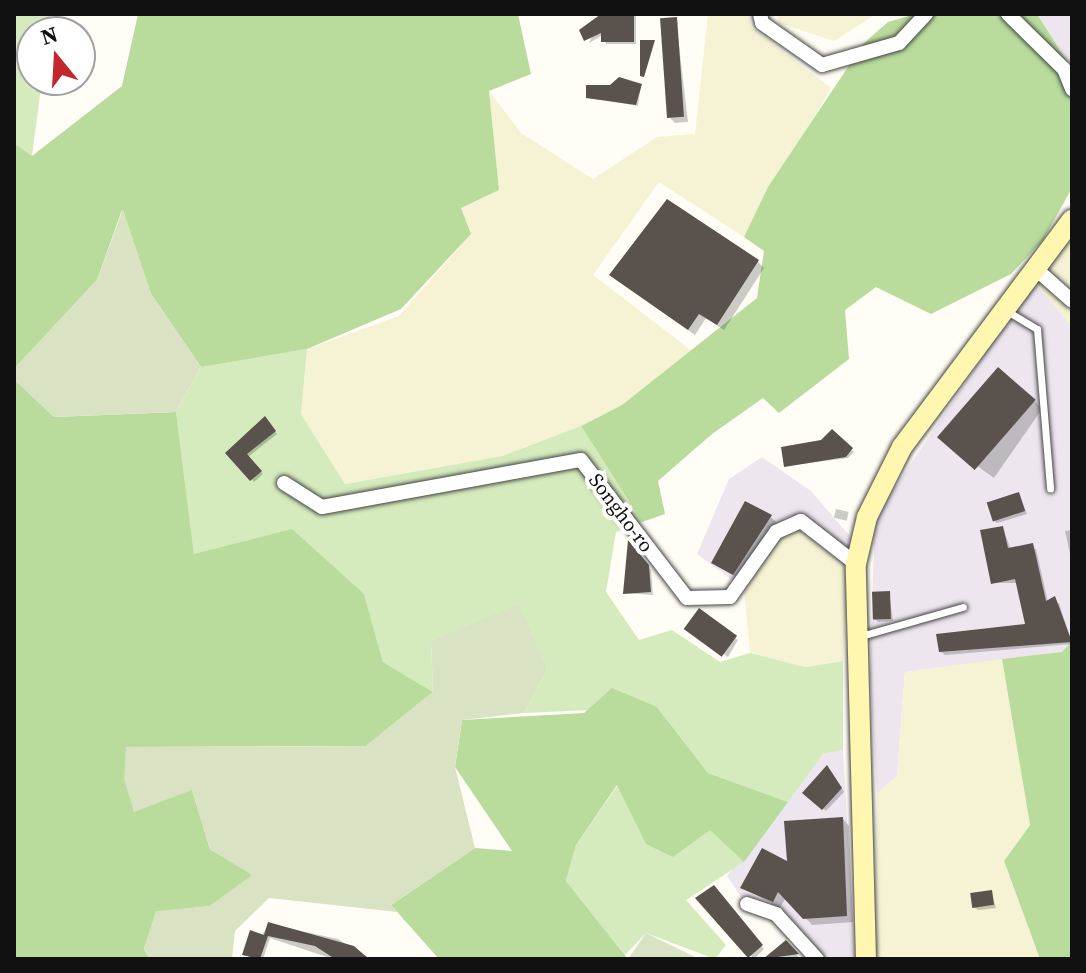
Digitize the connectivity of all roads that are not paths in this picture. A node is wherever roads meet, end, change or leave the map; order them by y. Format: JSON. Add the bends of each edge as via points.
{"nodes":[{"id":1,"x":760,"y":14,"type":"edge"},
{"id":2,"x":926,"y":14,"type":"edge"},
{"id":3,"x":1008,"y":14,"type":"edge"},
{"id":4,"x":1072,"y":89,"type":"edge"},
{"id":5,"x":1072,"y":220,"type":"edge"},
{"id":6,"x":1036,"y":269,"type":"junction"},
{"id":7,"x":1072,"y":301,"type":"edge"},
{"id":8,"x":1005,"y":310,"type":"junction"},
{"id":9,"x":284,"y":483,"type":"dead end"},
{"id":10,"x":1050,"y":488,"type":"dead end"},
{"id":11,"x":856,"y":564,"type":"junction"},
{"id":12,"x":963,"y":607,"type":"dead end"},
{"id":13,"x":858,"y":637,"type":"junction"},
{"id":14,"x":747,"y":904,"type":"dead end"},
{"id":15,"x":817,"y":959,"type":"edge"},
{"id":16,"x":866,"y":959,"type":"edge"}],
"edges":[{"from":1,"to":2,"type":"street","via":[[762,23],[822,65],[899,43]]},
{"from":3,"to":4,"type":"street","via":[[1064,69]]},
{"from":5,"to":6,"type":"main road"},
{"from":6,"to":7,"type":"street"},
{"from":6,"to":8,"type":"main road"},
{"from":8,"to":10,"type":"lane","via":[[1037,329]]},
{"from":8,"to":11,"type":"main road","via":[[902,447],[867,517]]},
{"from":9,"to":11,"type":"street","name":"Songho-ro","via":[[322,507],[581,460],[687,598],[730,597],[776,532],[801,521]]},
{"from":11,"to":13,"type":"main road"},
{"from":12,"to":13,"type":"lane"},
{"from":13,"to":16,"type":"main road"},
{"from":14,"to":15,"type":"street","via":[[776,914]]}]}
